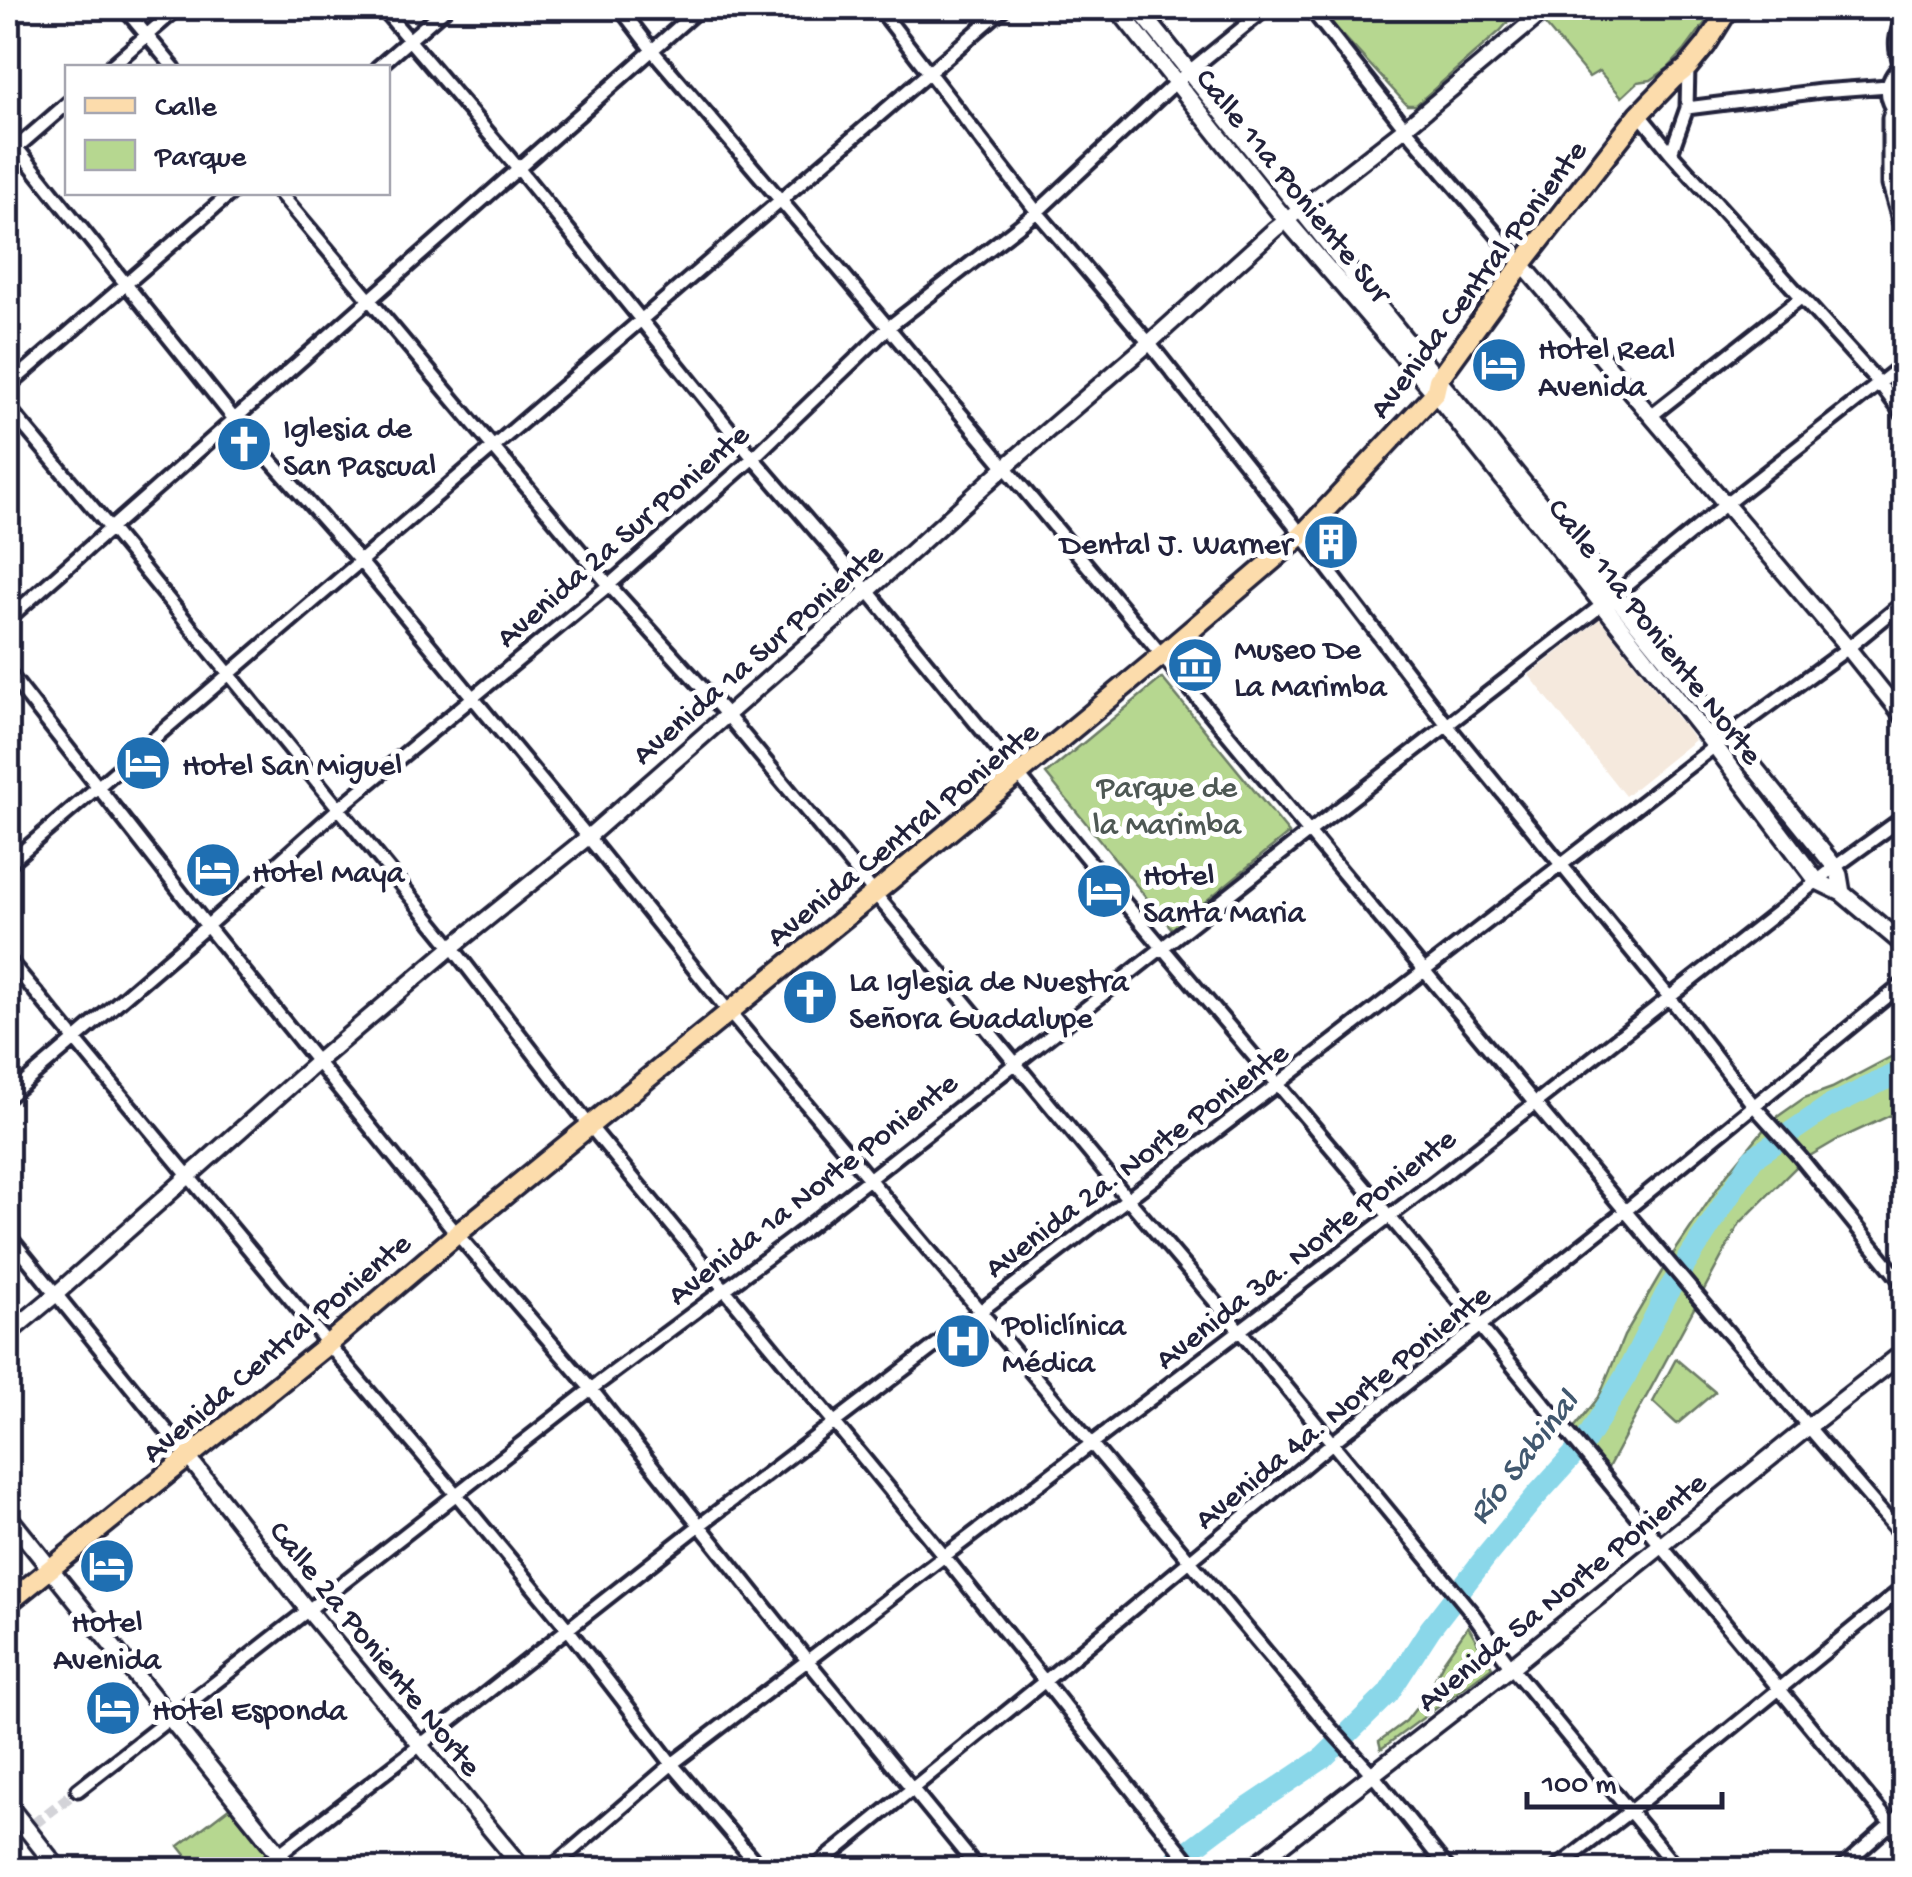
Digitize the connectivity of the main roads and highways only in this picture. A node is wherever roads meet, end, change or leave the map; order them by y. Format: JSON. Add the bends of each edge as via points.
{"nodes":[{"id":1,"x":1117,"y":8,"type":"edge"},
{"id":2,"x":1138,"y":8,"type":"edge"},
{"id":3,"x":1729,"y":8,"type":"edge"},
{"id":4,"x":1182,"y":76,"type":"junction"},
{"id":5,"x":1365,"y":301,"type":"junction"},
{"id":6,"x":1436,"y":387,"type":"junction"},
{"id":7,"x":1608,"y":600,"type":"junction"},
{"id":8,"x":1842,"y":893,"type":"junction"},
{"id":9,"x":1904,"y":944,"type":"edge"},
{"id":10,"x":1904,"y":1352,"type":"edge"},
{"id":11,"x":8,"y":1516,"type":"edge"},
{"id":12,"x":50,"y":1568,"type":"junction"},
{"id":13,"x":8,"y":1603,"type":"edge"},
{"id":14,"x":8,"y":1804,"type":"edge"},
{"id":15,"x":59,"y":1870,"type":"edge"},
{"id":16,"x":292,"y":1870,"type":"edge"},
{"id":17,"x":1249,"y":1870,"type":"edge"}],
"edges":[{"from":1,"to":4,"type":"main road","name":"Calle 11a Poniente Sur"},
{"from":2,"to":4,"type":"main road","name":"Calle 11a Poniente Sur"},
{"from":3,"to":6,"type":"main road","name":"Avenida Central Poniente","via":[[1688,68],[1638,114],[1522,264]]},
{"from":4,"to":5,"type":"main road","name":"Calle 11a Poniente Sur","via":[[1299,208]]},
{"from":4,"to":5,"type":"main road","name":"Calle 11a Poniente Sur","via":[[1286,220]]},
{"from":5,"to":6,"type":"main road","name":"Calle 11a Poniente Sur"},
{"from":6,"to":7,"type":"main road","name":"Calle 11a Poniente Norte"},
{"from":6,"to":12,"type":"main road","name":"Avenida Central Poniente","via":[[1302,536]]},
{"from":7,"to":8,"type":"main road","name":"Calle 11a Poniente Norte","via":[[1818,881]]},
{"from":7,"to":8,"type":"main road","name":"Calle 11a Poniente Norte","via":[[1835,867]]},
{"from":8,"to":9,"type":"main road","name":"Calle 11a Poniente Norte"},
{"from":10,"to":17,"type":"main road","name":"Avenida 5a Norte Poniente"},
{"from":11,"to":12,"type":"main road"},
{"from":12,"to":13,"type":"main road","name":"Avenida Central Poniente"},
{"from":12,"to":16,"type":"main road"},
{"from":14,"to":15,"type":"main road"}]}
